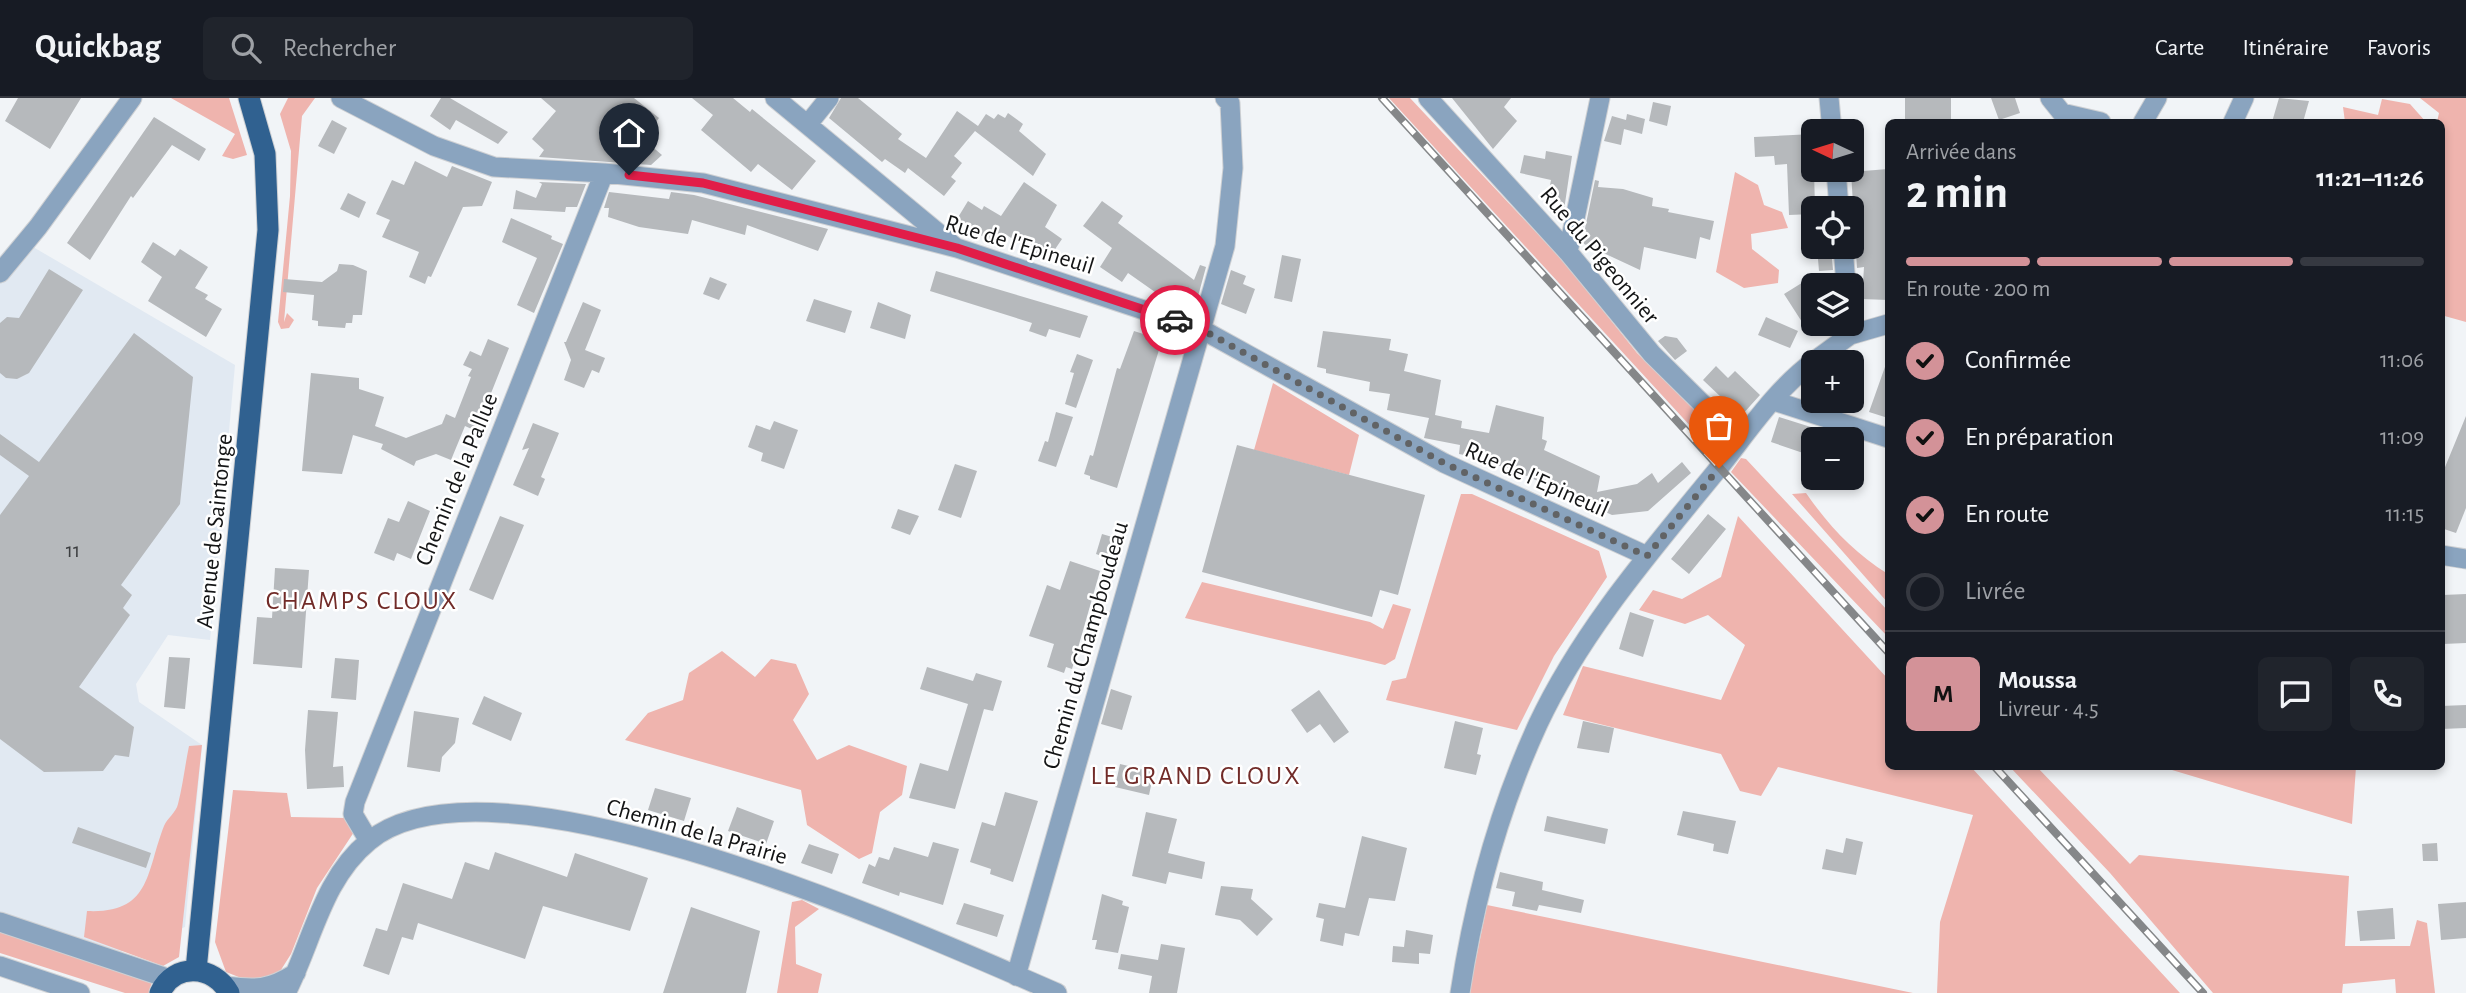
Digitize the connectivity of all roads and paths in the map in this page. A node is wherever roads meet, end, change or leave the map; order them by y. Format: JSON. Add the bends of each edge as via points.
{"nodes":[{"id":1,"x":132,"y":98,"type":"edge"},
{"id":2,"x":341,"y":98,"type":"edge"},
{"id":3,"x":775,"y":98,"type":"edge"},
{"id":4,"x":829,"y":98,"type":"edge"},
{"id":5,"x":1225,"y":98,"type":"edge"},
{"id":6,"x":1428,"y":98,"type":"edge"},
{"id":7,"x":1600,"y":98,"type":"edge"},
{"id":8,"x":1829,"y":98,"type":"edge"},
{"id":9,"x":2050,"y":98,"type":"edge"},
{"id":10,"x":2157,"y":98,"type":"edge"},
{"id":11,"x":2244,"y":98,"type":"edge"},
{"id":12,"x":251,"y":99,"type":"edge"},
{"id":13,"x":1831,"y":119,"type":"edge"},
{"id":14,"x":2088,"y":119,"type":"edge"},
{"id":15,"x":2145,"y":119,"type":"edge"},
{"id":16,"x":2234,"y":119,"type":"edge"},
{"id":17,"x":808,"y":124,"type":"junction"},
{"id":18,"x":604,"y":173,"type":"junction"},
{"id":19,"x":957,"y":248,"type":"junction"},
{"id":20,"x":1568,"y":252,"type":"junction"},
{"id":21,"x":0,"y":273,"type":"edge"},
{"id":22,"x":1885,"y":324,"type":"edge"},
{"id":23,"x":1864,"y":327,"type":"edge"},
{"id":24,"x":1201,"y":329,"type":"junction"},
{"id":25,"x":1842,"y":336,"type":"edge"},
{"id":26,"x":1826,"y":350,"type":"edge"},
{"id":27,"x":1801,"y":374,"type":"edge"},
{"id":28,"x":1774,"y":401,"type":"junction"},
{"id":29,"x":1885,"y":437,"type":"edge"},
{"id":30,"x":1739,"y":440,"type":"junction"},
{"id":31,"x":1647,"y":556,"type":"junction"},
{"id":32,"x":2445,"y":556,"type":"edge"},
{"id":33,"x":2466,"y":559,"type":"edge"},
{"id":34,"x":369,"y":841,"type":"junction"},
{"id":35,"x":0,"y":922,"type":"edge"},
{"id":36,"x":0,"y":966,"type":"edge"},
{"id":37,"x":195,"y":970,"type":"junction"},
{"id":38,"x":296,"y":972,"type":"junction"},
{"id":39,"x":1016,"y":975,"type":"junction"},
{"id":40,"x":165,"y":986,"type":"edge"},
{"id":41,"x":227,"y":989,"type":"edge"},
{"id":42,"x":80,"y":993,"type":"edge"},
{"id":43,"x":286,"y":993,"type":"edge"},
{"id":44,"x":1057,"y":993,"type":"edge"},
{"id":45,"x":1460,"y":993,"type":"edge"}],
"edges":[{"from":1,"to":21,"type":"street"},
{"from":2,"to":18,"type":"street","name":"Rue de l'Epineuil","via":[[434,146],[474,161],[510,169]]},
{"from":3,"to":17,"type":"street"},
{"from":4,"to":17,"type":"street"},
{"from":5,"to":24,"type":"street","name":"Chemin du Champboudeau","via":[[1230,103],[1233,168],[1226,246]]},
{"from":6,"to":20,"type":"street","name":"Rue du Pigeonnier"},
{"from":7,"to":20,"type":"street"},
{"from":8,"to":13,"type":"street"},
{"from":9,"to":14,"type":"street","via":[[2062,113]]},
{"from":10,"to":15,"type":"street"},
{"from":11,"to":16,"type":"street"},
{"from":12,"to":37,"type":"main road","name":"Avenue de Saintonge","via":[[267,163],[268,230]]},
{"from":17,"to":19,"type":"street"},
{"from":18,"to":19,"type":"street","name":"Rue de l'Epineuil","via":[[703,183]]},
{"from":18,"to":34,"type":"street","name":"Chemin de la Pallue","via":[[355,802],[353,814]]},
{"from":19,"to":24,"type":"street","name":"Rue de l'Epineuil"},
{"from":20,"to":30,"type":"street","name":"Rue du Pigeonnier","via":[[1652,354]]},
{"from":22,"to":23,"type":"street"},
{"from":24,"to":31,"type":"street","name":"Rue de l'Epineuil","via":[[1444,463]]},
{"from":24,"to":39,"type":"street","name":"Chemin du Champboudeau"},
{"from":25,"to":26,"type":"street"},
{"from":27,"to":28,"type":"street"},
{"from":28,"to":29,"type":"street"},
{"from":28,"to":30,"type":"street"},
{"from":30,"to":31,"type":"street"},
{"from":31,"to":45,"type":"street","via":[[1588,638],[1539,722],[1497,823]]},
{"from":32,"to":33,"type":"street"},
{"from":34,"to":38,"type":"street","name":"Chemin de la Prairie","via":[[331,887]]},
{"from":34,"to":39,"type":"street","name":"Chemin de la Prairie","via":[[417,816],[470,813],[527,816],[626,831],[791,883]]},
{"from":35,"to":40,"type":"street"},
{"from":36,"to":42,"type":"street"},
{"from":37,"to":40,"type":"main road"},
{"from":37,"to":41,"type":"main road","via":[[207,972]]},
{"from":38,"to":41,"type":"street","via":[[274,987]]},
{"from":38,"to":43,"type":"street","name":"Chemin de la Prairie"},
{"from":39,"to":44,"type":"street","name":"Chemin de la Prairie"}]}
